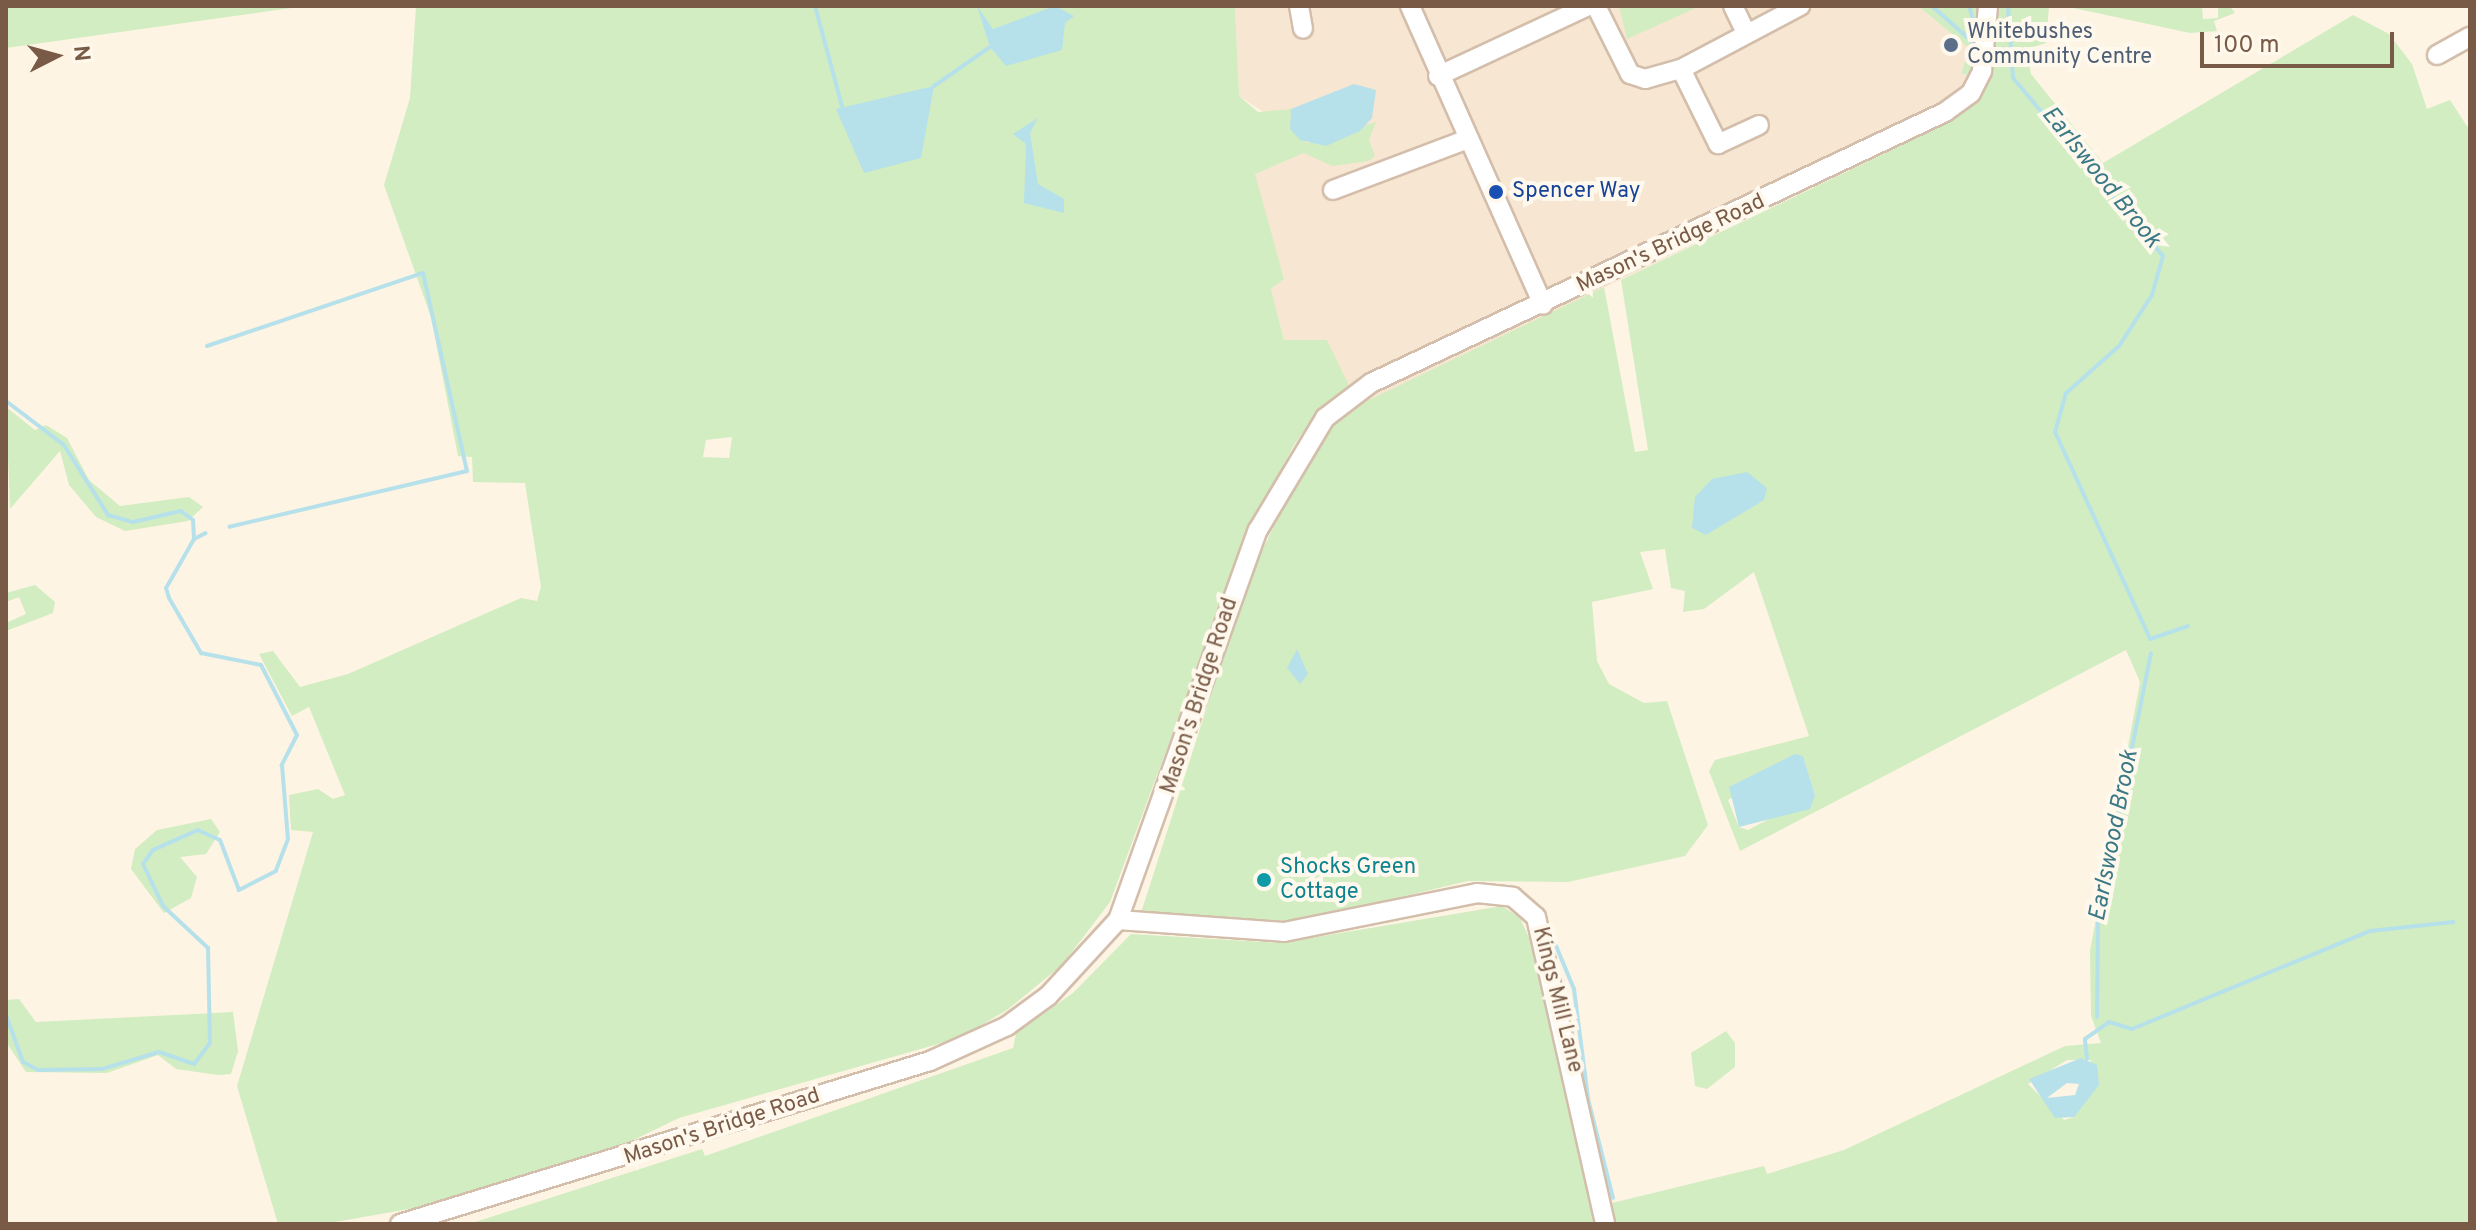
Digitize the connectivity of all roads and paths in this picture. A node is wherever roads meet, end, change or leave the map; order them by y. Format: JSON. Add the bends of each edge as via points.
{"nodes":[{"id":1,"x":1299,"y":6,"type":"edge"},
{"id":2,"x":1410,"y":6,"type":"edge"},
{"id":3,"x":1588,"y":6,"type":"edge"},
{"id":4,"x":1596,"y":6,"type":"edge"},
{"id":5,"x":1733,"y":6,"type":"edge"},
{"id":6,"x":1800,"y":6,"type":"edge"},
{"id":7,"x":1988,"y":6,"type":"edge"},
{"id":8,"x":1303,"y":29,"type":"dead end"},
{"id":9,"x":1746,"y":33,"type":"junction"},
{"id":10,"x":2470,"y":37,"type":"edge"},
{"id":11,"x":2437,"y":55,"type":"dead end"},
{"id":12,"x":1681,"y":69,"type":"junction"},
{"id":13,"x":1438,"y":76,"type":"junction"},
{"id":14,"x":1759,"y":125,"type":"dead end"},
{"id":15,"x":1465,"y":140,"type":"junction"},
{"id":16,"x":1333,"y":190,"type":"dead end"},
{"id":17,"x":1543,"y":305,"type":"junction"},
{"id":18,"x":1118,"y":920,"type":"junction"},
{"id":19,"x":400,"y":1224,"type":"edge"},
{"id":20,"x":1605,"y":1224,"type":"edge"}],
"edges":[{"from":1,"to":8,"type":"street"},
{"from":2,"to":13,"type":"street"},
{"from":3,"to":13,"type":"street"},
{"from":4,"to":12,"type":"street","via":[[1630,74],[1645,79]]},
{"from":5,"to":9,"type":"street"},
{"from":6,"to":9,"type":"street"},
{"from":7,"to":17,"type":"street","name":"Mason's Bridge Road","via":[[1985,57],[1971,93],[1936,117]]},
{"from":9,"to":12,"type":"street"},
{"from":10,"to":11,"type":"street"},
{"from":12,"to":14,"type":"street","via":[[1718,144]]},
{"from":13,"to":15,"type":"street"},
{"from":15,"to":16,"type":"street"},
{"from":15,"to":17,"type":"street"},
{"from":17,"to":18,"type":"street","name":"Mason's Bridge Road","via":[[1354,393],[1298,453],[1238,579]]},
{"from":18,"to":19,"type":"street","name":"Mason's Bridge Road","via":[[1048,996],[975,1043]]},
{"from":18,"to":20,"type":"street","name":"Kings Mill Lane","via":[[1284,932],[1477,893],[1513,897],[1536,917]]}]}
